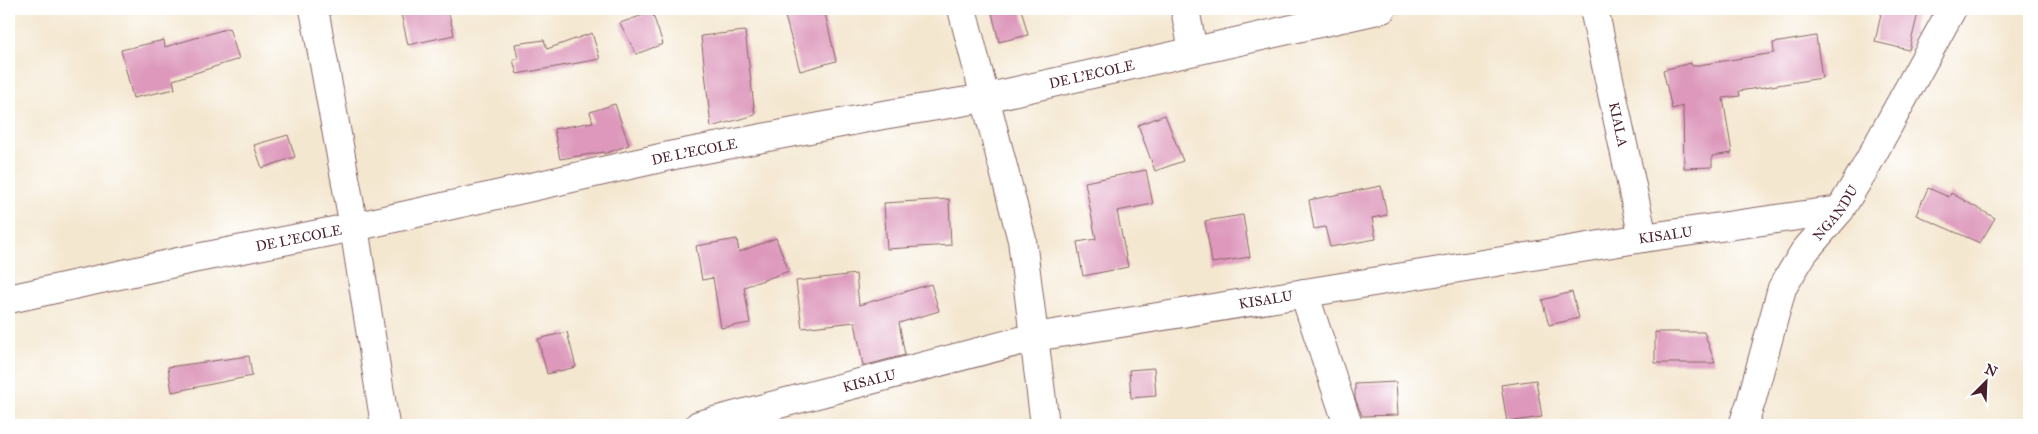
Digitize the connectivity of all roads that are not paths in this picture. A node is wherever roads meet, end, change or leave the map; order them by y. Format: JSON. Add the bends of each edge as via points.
{"nodes":[{"id":1,"x":314,"y":9,"type":"edge"},
{"id":2,"x":962,"y":9,"type":"edge"},
{"id":3,"x":1185,"y":9,"type":"edge"},
{"id":4,"x":1382,"y":9,"type":"edge"},
{"id":5,"x":1594,"y":9,"type":"edge"},
{"id":6,"x":1952,"y":9,"type":"edge"},
{"id":7,"x":1194,"y":51,"type":"junction"},
{"id":8,"x":985,"y":98,"type":"junction"},
{"id":9,"x":1840,"y":210,"type":"junction"},
{"id":10,"x":354,"y":227,"type":"junction"},
{"id":11,"x":1643,"y":238,"type":"junction"},
{"id":12,"x":1304,"y":293,"type":"junction"},
{"id":13,"x":9,"y":299,"type":"edge"},
{"id":14,"x":1035,"y":337,"type":"junction"},
{"id":15,"x":385,"y":425,"type":"edge"},
{"id":16,"x":700,"y":425,"type":"edge"},
{"id":17,"x":1045,"y":425,"type":"edge"},
{"id":18,"x":1348,"y":425,"type":"edge"},
{"id":19,"x":1743,"y":425,"type":"edge"}],
"edges":[{"from":1,"to":10,"type":"street"},
{"from":2,"to":8,"type":"street"},
{"from":3,"to":7,"type":"street"},
{"from":4,"to":7,"type":"street","name":"DE L'ECOLE"},
{"from":5,"to":11,"type":"street","name":"KIALA"},
{"from":6,"to":9,"type":"street","name":"NGANDU"},
{"from":7,"to":8,"type":"street","name":"DE L'ECOLE"},
{"from":8,"to":10,"type":"street","name":"DE L'ECOLE","via":[[674,155]]},
{"from":8,"to":14,"type":"street","via":[[1022,240]]},
{"from":9,"to":11,"type":"street","name":"KISALU"},
{"from":9,"to":19,"type":"street","name":"NGANDU","via":[[1804,252],[1782,288]]},
{"from":10,"to":13,"type":"street","name":"DE L'ECOLE"},
{"from":10,"to":15,"type":"street"},
{"from":11,"to":12,"type":"street","name":"KISALU"},
{"from":12,"to":14,"type":"street","name":"KISALU"},
{"from":12,"to":18,"type":"street"},
{"from":14,"to":16,"type":"street","name":"KISALU"},
{"from":14,"to":17,"type":"street"}]}
